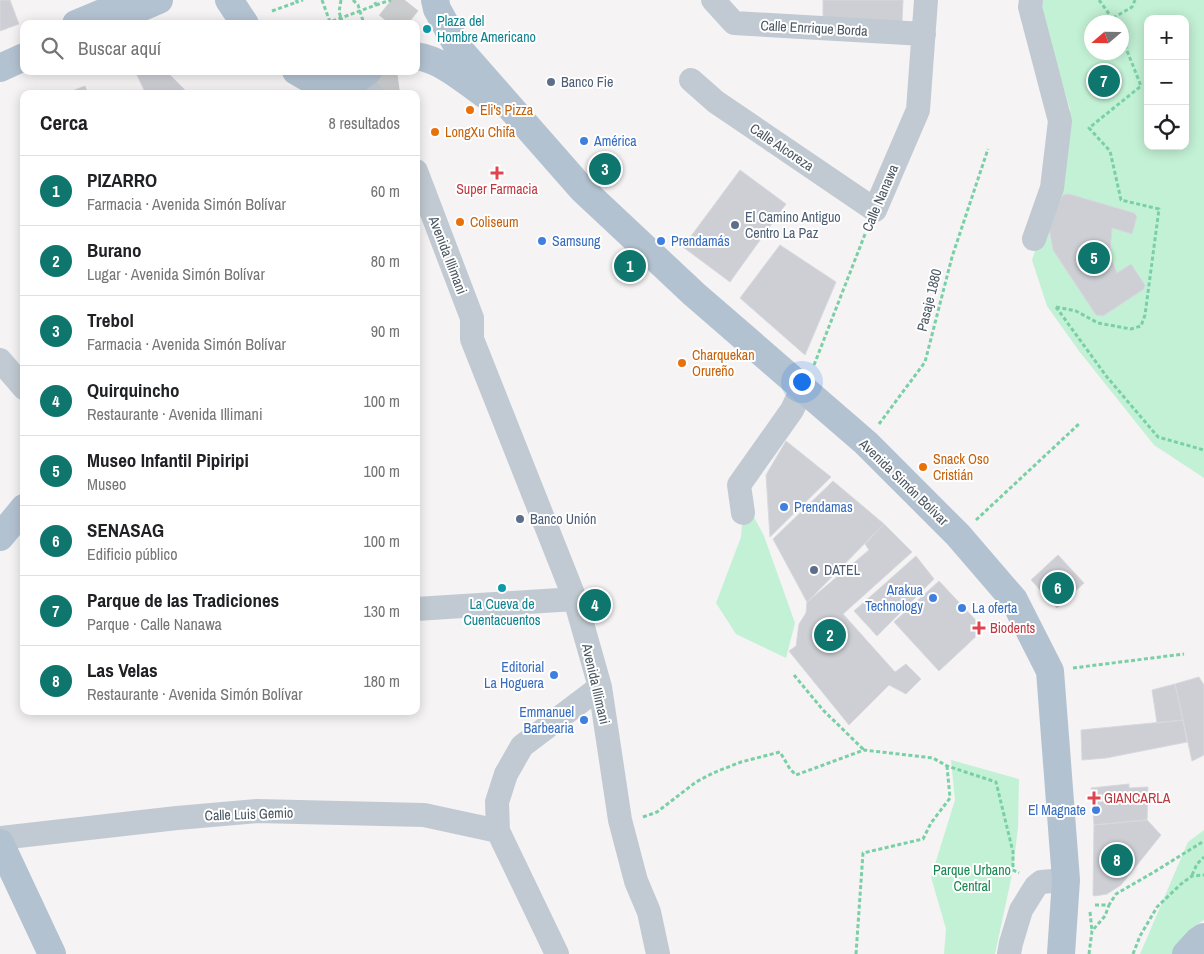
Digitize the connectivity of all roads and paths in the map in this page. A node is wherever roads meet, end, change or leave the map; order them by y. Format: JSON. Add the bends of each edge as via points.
{"nodes":[{"id":1,"x":132,"y":0,"type":"edge"},
{"id":2,"x":159,"y":0,"type":"edge"},
{"id":3,"x":229,"y":0,"type":"edge"},
{"id":4,"x":248,"y":0,"type":"edge"},
{"id":5,"x":303,"y":0,"type":"edge"},
{"id":6,"x":322,"y":0,"type":"edge"},
{"id":7,"x":341,"y":0,"type":"edge"},
{"id":8,"x":353,"y":0,"type":"edge"},
{"id":9,"x":374,"y":0,"type":"edge"},
{"id":10,"x":391,"y":0,"type":"edge"},
{"id":11,"x":714,"y":0,"type":"edge"},
{"id":12,"x":926,"y":0,"type":"edge"},
{"id":13,"x":1031,"y":0,"type":"edge"},
{"id":14,"x":1099,"y":0,"type":"edge"},
{"id":15,"x":1135,"y":0,"type":"edge"},
{"id":16,"x":297,"y":1,"type":"edge"},
{"id":17,"x":436,"y":4,"type":"edge"},
{"id":18,"x":376,"y":5,"type":"junction"},
{"id":19,"x":360,"y":11,"type":"junction"},
{"id":20,"x":1111,"y":15,"type":"edge"},
{"id":21,"x":1118,"y":15,"type":"edge"},
{"id":22,"x":267,"y":18,"type":"edge"},
{"id":23,"x":341,"y":18,"type":"junction"},
{"id":24,"x":85,"y":20,"type":"edge"},
{"id":25,"x":112,"y":20,"type":"edge"},
{"id":26,"x":242,"y":20,"type":"edge"},
{"id":27,"x":329,"y":20,"type":"edge"},
{"id":28,"x":336,"y":20,"type":"edge"},
{"id":29,"x":363,"y":20,"type":"edge"},
{"id":30,"x":924,"y":34,"type":"junction"},
{"id":31,"x":1129,"y":55,"type":"edge"},
{"id":32,"x":420,"y":56,"type":"edge"},
{"id":33,"x":20,"y":59,"type":"edge"},
{"id":34,"x":0,"y":68,"type":"edge"},
{"id":35,"x":280,"y":75,"type":"edge"},
{"id":36,"x":302,"y":75,"type":"edge"},
{"id":37,"x":691,"y":80,"type":"dead end"},
{"id":38,"x":357,"y":86,"type":"edge"},
{"id":39,"x":292,"y":90,"type":"edge"},
{"id":40,"x":524,"y":122,"type":"junction"},
{"id":41,"x":988,"y":148,"type":"dead end"},
{"id":42,"x":420,"y":182,"type":"edge"},
{"id":43,"x":875,"y":210,"type":"junction"},
{"id":44,"x":420,"y":223,"type":"edge"},
{"id":45,"x":1034,"y":239,"type":"dead end"},
{"id":46,"x":472,"y":339,"type":"junction"},
{"id":47,"x":0,"y":360,"type":"edge"},
{"id":48,"x":20,"y":383,"type":"edge"},
{"id":49,"x":802,"y":389,"type":"junction"},
{"id":50,"x":1080,"y":423,"type":"dead end"},
{"id":51,"x":866,"y":443,"type":"junction"},
{"id":52,"x":1204,"y":450,"type":"edge"},
{"id":53,"x":20,"y":513,"type":"edge"},
{"id":54,"x":743,"y":513,"type":"dead end"},
{"id":55,"x":958,"y":535,"type":"junction"},
{"id":56,"x":0,"y":537,"type":"edge"},
{"id":57,"x":575,"y":599,"type":"junction"},
{"id":58,"x":420,"y":609,"type":"edge"},
{"id":59,"x":1184,"y":654,"type":"dead end"},
{"id":60,"x":1050,"y":671,"type":"junction"},
{"id":61,"x":794,"y":675,"type":"dead end"},
{"id":62,"x":600,"y":687,"type":"junction"},
{"id":63,"x":864,"y":750,"type":"junction"},
{"id":64,"x":947,"y":766,"type":"junction"},
{"id":65,"x":620,"y":820,"type":"junction"},
{"id":66,"x":498,"y":831,"type":"junction"},
{"id":67,"x":0,"y":838,"type":"edge"},
{"id":68,"x":1204,"y":841,"type":"edge"},
{"id":69,"x":0,"y":843,"type":"edge"},
{"id":70,"x":1204,"y":857,"type":"edge"},
{"id":71,"x":1014,"y":870,"type":"dead end"},
{"id":72,"x":1204,"y":875,"type":"edge"},
{"id":73,"x":1192,"y":876,"type":"junction"},
{"id":74,"x":1066,"y":880,"type":"junction"},
{"id":75,"x":1088,"y":904,"type":"dead end"},
{"id":76,"x":1094,"y":905,"type":"dead end"},
{"id":77,"x":1109,"y":905,"type":"junction"},
{"id":78,"x":1021,"y":910,"type":"junction"},
{"id":79,"x":1092,"y":931,"type":"junction"},
{"id":80,"x":1204,"y":937,"type":"edge"},
{"id":81,"x":52,"y":954,"type":"edge"},
{"id":82,"x":557,"y":954,"type":"edge"},
{"id":83,"x":658,"y":954,"type":"edge"},
{"id":84,"x":856,"y":954,"type":"edge"},
{"id":85,"x":1009,"y":954,"type":"edge"},
{"id":86,"x":1026,"y":954,"type":"edge"},
{"id":87,"x":1061,"y":954,"type":"edge"},
{"id":88,"x":1089,"y":954,"type":"edge"},
{"id":89,"x":1133,"y":954,"type":"edge"},
{"id":90,"x":1186,"y":954,"type":"edge"}],
"edges":[{"from":1,"to":24,"type":"main road"},
{"from":2,"to":25,"type":"main road"},
{"from":3,"to":26,"type":"main road"},
{"from":4,"to":22,"type":"main road"},
{"from":5,"to":16,"type":"path"},
{"from":6,"to":27,"type":"path"},
{"from":7,"to":23,"type":"path"},
{"from":8,"to":19,"type":"path"},
{"from":9,"to":18,"type":"path"},
{"from":10,"to":18,"type":"path"},
{"from":11,"to":30,"type":"street","name":"Calle Enrrique Borda","via":[[734,23]]},
{"from":12,"to":30,"type":"street","name":"Calle Nanawa"},
{"from":13,"to":45,"type":"street","via":[[1030,7],[1060,121],[1052,188]]},
{"from":14,"to":20,"type":"path"},
{"from":15,"to":21,"type":"path","via":[[1132,7]]},
{"from":16,"to":22,"type":"path"},
{"from":17,"to":40,"type":"main road","via":[[459,48]]},
{"from":18,"to":19,"type":"path"},
{"from":19,"to":23,"type":"path"},
{"from":19,"to":29,"type":"path"},
{"from":23,"to":28,"type":"path"},
{"from":30,"to":43,"type":"street","name":"Calle Nanawa","via":[[918,110]]},
{"from":31,"to":52,"type":"path","via":[[1142,86],[1089,128],[1110,151],[1121,200],[1159,209],[1145,315],[1141,326],[1131,329],[1098,323],[1076,311],[1056,307],[1107,377],[1158,437]]},
{"from":32,"to":40,"type":"main road","via":[[443,65]]},
{"from":33,"to":34,"type":"main road"},
{"from":35,"to":39,"type":"main road"},
{"from":36,"to":38,"type":"main road","via":[[320,86]]},
{"from":37,"to":43,"type":"street","name":"Calle Alcoreza","via":[[716,102]]},
{"from":40,"to":49,"type":"main road","name":"Avenida Simón Bolívar","via":[[582,189]]},
{"from":41,"to":51,"type":"path","name":"Pasaje 1880","via":[[952,257],[925,362]]},
{"from":42,"to":46,"type":"street","name":"Avenida Illimani","via":[[472,318]]},
{"from":43,"to":49,"type":"path","name":"Calle Nanawa"},
{"from":44,"to":46,"type":"street","name":"Avenida Illimani","via":[[456,323]]},
{"from":46,"to":57,"type":"street","name":"Avenida Illimani"},
{"from":47,"to":48,"type":"street"},
{"from":49,"to":51,"type":"main road","name":"Avenida Simón Bolívar"},
{"from":49,"to":54,"type":"street","via":[[792,410],[740,485]]},
{"from":50,"to":55,"type":"path"},
{"from":51,"to":55,"type":"main road","name":"Avenida Simón Bolívar"},
{"from":53,"to":56,"type":"main road"},
{"from":55,"to":60,"type":"main road","name":"Avenida Simón Bolívar","via":[[1014,600]]},
{"from":57,"to":58,"type":"street"},
{"from":57,"to":62,"type":"street","name":"Avenida Illimani"},
{"from":59,"to":60,"type":"path"},
{"from":60,"to":74,"type":"main road","name":"Avenida Simón Bolívar"},
{"from":61,"to":63,"type":"path","via":[[823,710]]},
{"from":62,"to":65,"type":"street","name":"Avenida Illimani"},
{"from":62,"to":66,"type":"street","via":[[522,746],[506,774],[497,802]]},
{"from":63,"to":64,"type":"path","via":[[933,758]]},
{"from":63,"to":65,"type":"path","via":[[796,775],[780,752],[741,762],[696,782],[657,812],[637,820]]},
{"from":64,"to":71,"type":"path","via":[[996,782],[1013,852]]},
{"from":64,"to":84,"type":"path","via":[[950,798],[922,839],[863,853]]},
{"from":65,"to":83,"type":"street","name":"Avenida Illimani","via":[[636,881],[649,912]]},
{"from":66,"to":67,"type":"street","name":"Calle Luis Gemio","via":[[424,815],[257,811]]},
{"from":66,"to":82,"type":"street"},
{"from":68,"to":77,"type":"path","via":[[1116,894]]},
{"from":69,"to":81,"type":"main road"},
{"from":70,"to":73,"type":"path"},
{"from":72,"to":73,"type":"path"},
{"from":73,"to":89,"type":"path","via":[[1157,907]]},
{"from":74,"to":78,"type":"street","via":[[1041,882]]},
{"from":74,"to":87,"type":"main road","name":"Avenida Simón Bolívar"},
{"from":75,"to":79,"type":"path"},
{"from":76,"to":77,"type":"path"},
{"from":77,"to":79,"type":"path","via":[[1105,916]]},
{"from":78,"to":85,"type":"street"},
{"from":78,"to":86,"type":"street","via":[[1028,930]]},
{"from":79,"to":88,"type":"path"},
{"from":80,"to":90,"type":"main road"}]}
